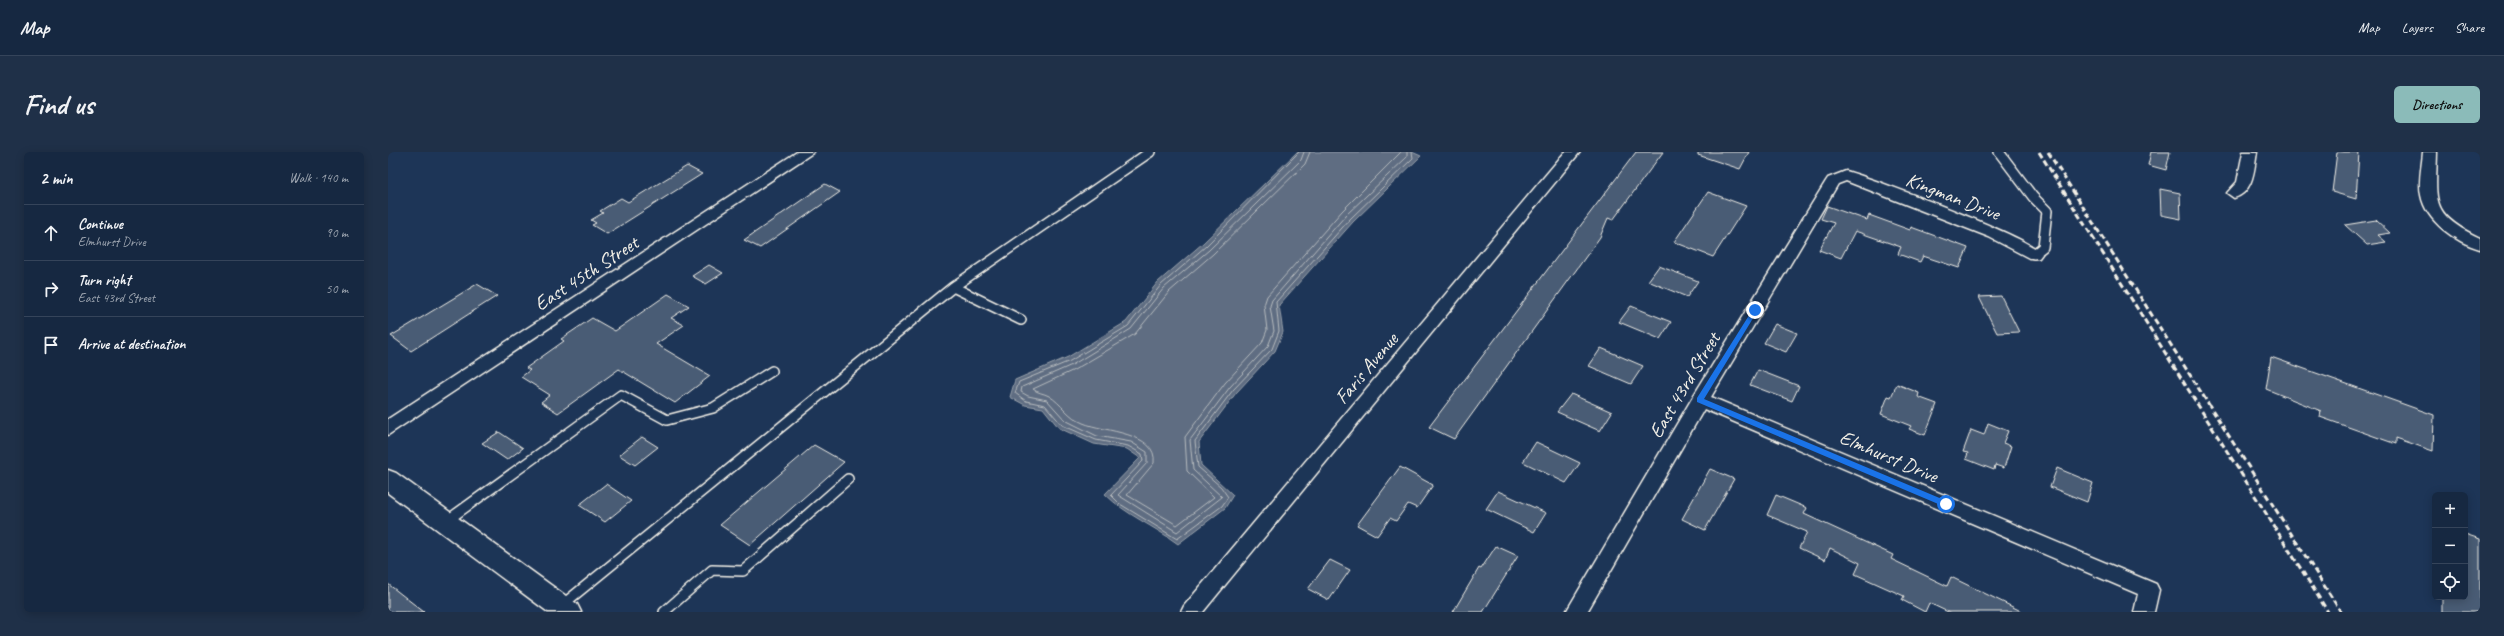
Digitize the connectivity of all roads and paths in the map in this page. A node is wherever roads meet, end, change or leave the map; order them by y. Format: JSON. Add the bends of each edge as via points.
{"nodes":[{"id":1,"x":807,"y":152,"type":"edge"},
{"id":2,"x":1150,"y":152,"type":"edge"},
{"id":3,"x":1573,"y":152,"type":"edge"},
{"id":4,"x":1999,"y":152,"type":"edge"},
{"id":5,"x":2250,"y":152,"type":"edge"},
{"id":6,"x":2430,"y":152,"type":"edge"},
{"id":7,"x":1833,"y":181,"type":"joint"},
{"id":8,"x":2234,"y":193,"type":"dead end"},
{"id":9,"x":2480,"y":244,"type":"edge"},
{"id":10,"x":2034,"y":254,"type":"joint"},
{"id":11,"x":953,"y":287,"type":"junction"},
{"id":12,"x":1021,"y":320,"type":"dead end"},
{"id":13,"x":772,"y":370,"type":"dead end"},
{"id":14,"x":1700,"y":400,"type":"junction"},
{"id":15,"x":388,"y":428,"type":"edge"},
{"id":16,"x":848,"y":479,"type":"dead end"},
{"id":17,"x":388,"y":480,"type":"edge"},
{"id":18,"x":445,"y":522,"type":"junction"},
{"id":19,"x":564,"y":609,"type":"edge"},
{"id":20,"x":664,"y":612,"type":"edge"},
{"id":21,"x":1191,"y":612,"type":"edge"},
{"id":22,"x":1576,"y":612,"type":"edge"},
{"id":23,"x":2144,"y":612,"type":"edge"}],
"edges":[{"from":1,"to":15,"type":"street","name":"East 45th Street"},
{"from":2,"to":11,"type":"lane"},
{"from":3,"to":21,"type":"street","name":"Faris Avenue"},
{"from":4,"to":10,"type":"lane","via":[[2033,197],[2047,211],[2043,247]]},
{"from":5,"to":8,"type":"street","via":[[2244,184]]},
{"from":6,"to":9,"type":"street","via":[[2428,196],[2434,210],[2447,224]]},
{"from":7,"to":10,"type":"street","name":"Kingman Drive","via":[[1846,176],[1994,233]]},
{"from":7,"to":14,"type":"street","name":"East 43rd Street"},
{"from":11,"to":12,"type":"lane"},
{"from":11,"to":19,"type":"lane"},
{"from":13,"to":18,"type":"lane","via":[[713,408],[667,420],[620,395]]},
{"from":14,"to":22,"type":"street","name":"East 43rd Street"},
{"from":14,"to":23,"type":"street","name":"Elmhurst Drive","via":[[2149,590]]},
{"from":16,"to":20,"type":"lane","via":[[743,571],[712,570]]},
{"from":17,"to":18,"type":"main road"},
{"from":18,"to":19,"type":"main road"}]}
